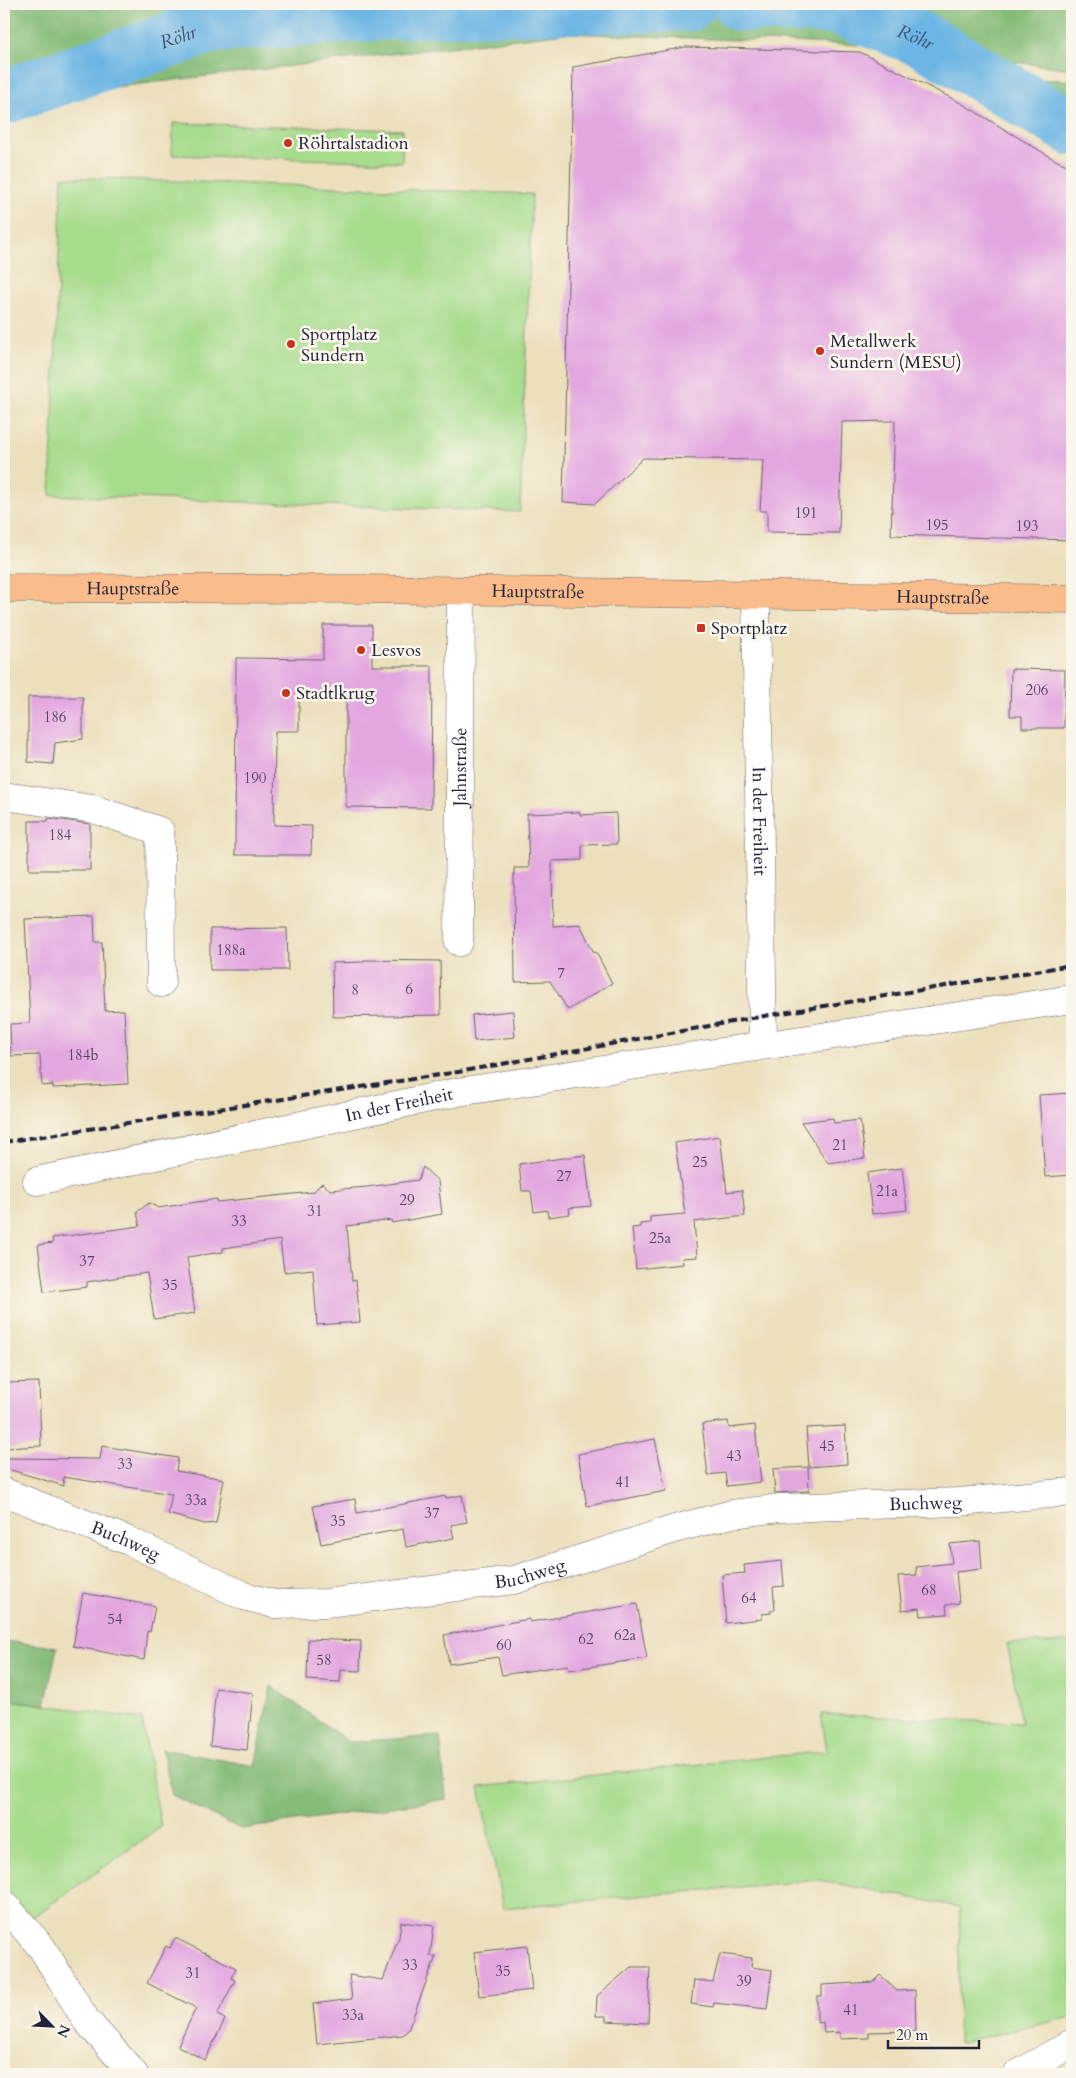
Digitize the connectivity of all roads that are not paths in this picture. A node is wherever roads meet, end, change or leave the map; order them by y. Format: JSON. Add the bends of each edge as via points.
{"nodes":[{"id":1,"x":4,"y":588,"type":"edge"},
{"id":2,"x":461,"y":592,"type":"junction"},
{"id":3,"x":756,"y":596,"type":"junction"},
{"id":4,"x":1072,"y":599,"type":"edge"},
{"id":5,"x":4,"y":796,"type":"edge"},
{"id":6,"x":459,"y":942,"type":"dead end"},
{"id":7,"x":161,"y":983,"type":"dead end"},
{"id":8,"x":1072,"y":999,"type":"edge"},
{"id":9,"x":763,"y":1045,"type":"junction"},
{"id":10,"x":37,"y":1181,"type":"dead end"},
{"id":11,"x":4,"y":1492,"type":"edge"},
{"id":12,"x":1072,"y":1492,"type":"edge"},
{"id":13,"x":4,"y":1904,"type":"edge"},
{"id":14,"x":1072,"y":2043,"type":"edge"},
{"id":15,"x":134,"y":2074,"type":"edge"},
{"id":16,"x":1018,"y":2074,"type":"edge"}],
"edges":[{"from":1,"to":2,"type":"main road","name":"Hauptstraße"},
{"from":2,"to":3,"type":"main road","name":"Hauptstraße"},
{"from":2,"to":6,"type":"street","name":"Jahnstraße"},
{"from":3,"to":4,"type":"main road","name":"Hauptstraße"},
{"from":3,"to":9,"type":"street","name":"In der Freiheit"},
{"from":5,"to":7,"type":"street","via":[[93,809],[160,831]]},
{"from":8,"to":9,"type":"street","name":"In der Freiheit"},
{"from":9,"to":10,"type":"street","name":"In der Freiheit","via":[[458,1092]]},
{"from":11,"to":12,"type":"street","name":"Buchweg","via":[[130,1541],[244,1596],[274,1604],[326,1604],[514,1580],[732,1514],[780,1508],[959,1502]]},
{"from":13,"to":15,"type":"street","via":[[42,1948],[86,2020]]},
{"from":14,"to":16,"type":"street"}]}
